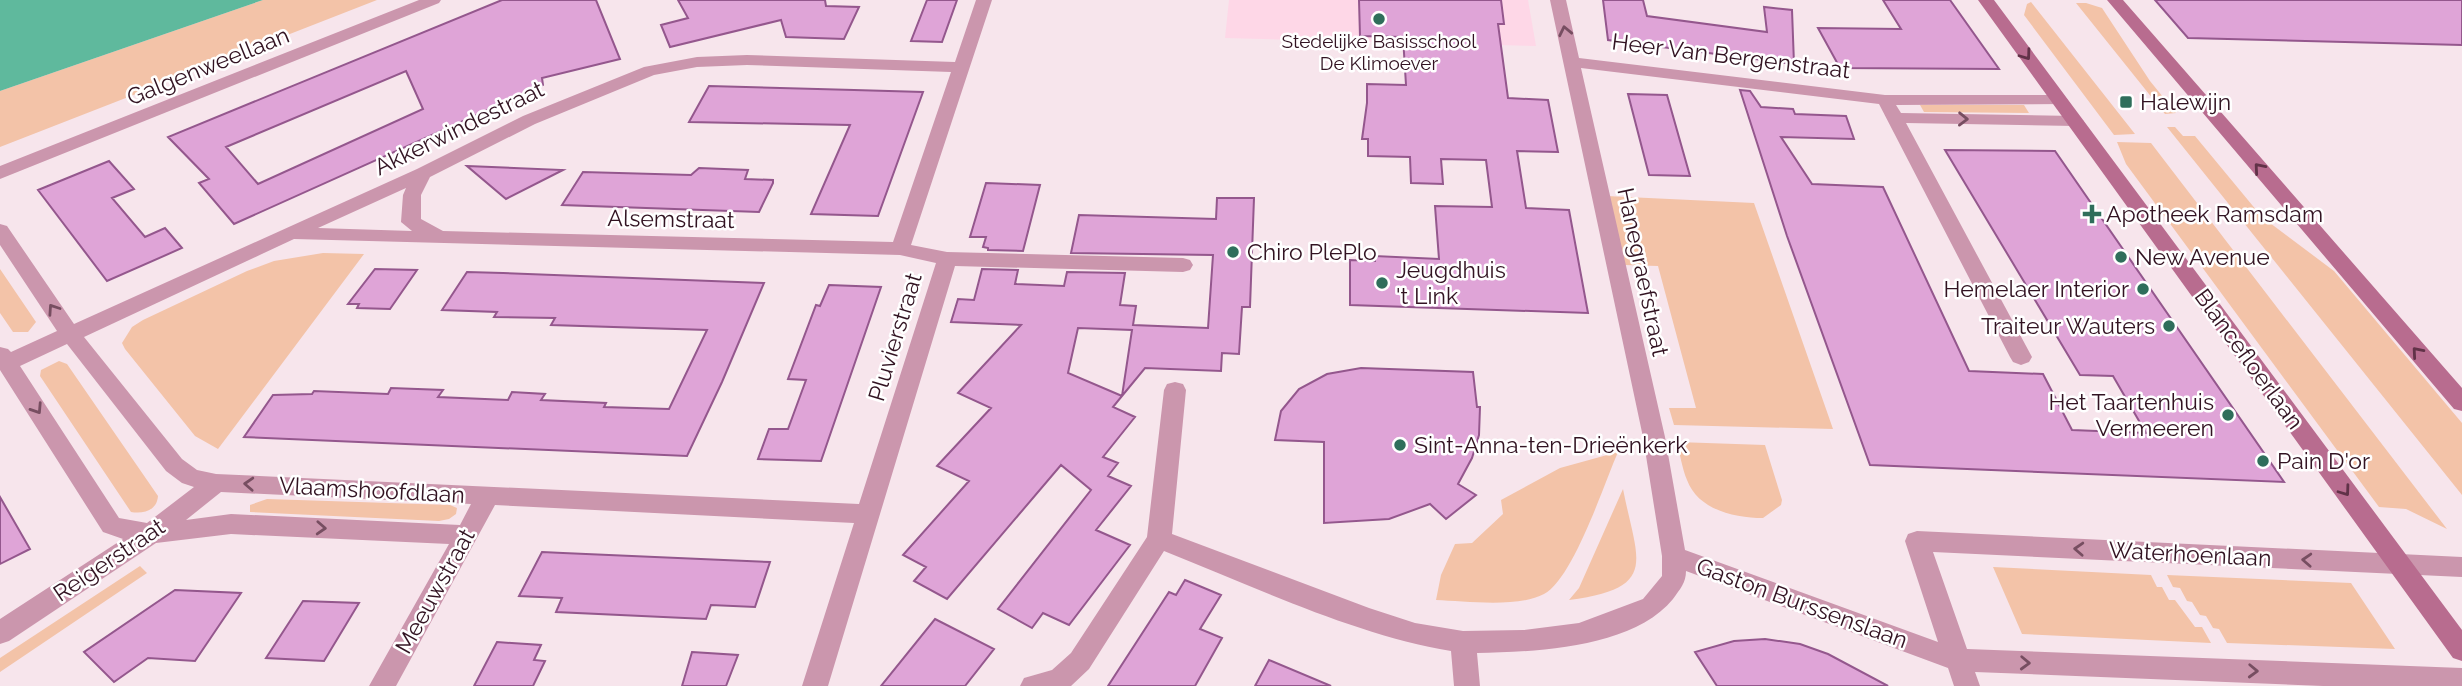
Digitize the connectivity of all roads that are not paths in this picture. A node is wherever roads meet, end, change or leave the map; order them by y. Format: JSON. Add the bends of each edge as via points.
{"nodes":[{"id":1,"x":433,"y":0,"type":"edge"},
{"id":2,"x":984,"y":0,"type":"edge"},
{"id":3,"x":1558,"y":0,"type":"edge"},
{"id":4,"x":1986,"y":0,"type":"edge"},
{"id":5,"x":2115,"y":0,"type":"edge"},
{"id":6,"x":1572,"y":62,"type":"junction"},
{"id":7,"x":961,"y":67,"type":"junction"},
{"id":8,"x":1885,"y":100,"type":"junction"},
{"id":9,"x":2059,"y":100,"type":"junction"},
{"id":10,"x":1895,"y":118,"type":"junction"},
{"id":11,"x":2075,"y":121,"type":"junction"},
{"id":12,"x":0,"y":173,"type":"edge"},
{"id":13,"x":423,"y":173,"type":"junction"},
{"id":14,"x":0,"y":230,"type":"edge"},
{"id":15,"x":292,"y":234,"type":"junction"},
{"id":16,"x":441,"y":238,"type":"junction"},
{"id":17,"x":900,"y":249,"type":"junction"},
{"id":18,"x":947,"y":259,"type":"junction"},
{"id":19,"x":1183,"y":265,"type":"dead end"},
{"id":20,"x":70,"y":334,"type":"junction"},
{"id":21,"x":2021,"y":357,"type":"dead end"},
{"id":22,"x":4,"y":358,"type":"edge"},
{"id":23,"x":1175,"y":390,"type":"dead end"},
{"id":24,"x":2462,"y":403,"type":"edge"},
{"id":25,"x":216,"y":483,"type":"junction"},
{"id":26,"x":488,"y":496,"type":"junction"},
{"id":27,"x":868,"y":514,"type":"junction"},
{"id":28,"x":149,"y":535,"type":"junction"},
{"id":29,"x":466,"y":535,"type":"junction"},
{"id":30,"x":1159,"y":539,"type":"junction"},
{"id":31,"x":1917,"y":541,"type":"joint"},
{"id":32,"x":1674,"y":556,"type":"junction"},
{"id":33,"x":2399,"y":564,"type":"junction"},
{"id":34,"x":2462,"y":567,"type":"edge"},
{"id":35,"x":0,"y":633,"type":"edge"},
{"id":36,"x":1463,"y":642,"type":"junction"},
{"id":37,"x":2462,"y":650,"type":"edge"},
{"id":38,"x":1957,"y":660,"type":"junction"},
{"id":39,"x":2462,"y":680,"type":"edge"},
{"id":40,"x":382,"y":686,"type":"edge"},
{"id":41,"x":816,"y":686,"type":"edge"},
{"id":42,"x":1032,"y":686,"type":"edge"},
{"id":43,"x":1467,"y":686,"type":"edge"},
{"id":44,"x":1967,"y":686,"type":"edge"}],
"edges":[{"from":1,"to":12,"type":"street","name":"Galgenweellaan"},
{"from":2,"to":7,"type":"street","name":"Pluvierstraat"},
{"from":6,"to":3,"type":"street","name":"Hanegraefstraat","one_way":true},
{"from":4,"to":9,"type":"street","name":"Blancefloerlaan","one_way":true},
{"from":24,"to":5,"type":"street","one_way":true},
{"from":6,"to":8,"type":"street","name":"Heer Van Bergenstraat"},
{"from":6,"to":32,"type":"street","name":"Hanegraefstraat","via":[[1654,437]]},
{"from":7,"to":13,"type":"street","name":"Akkerwindestraat","via":[[747,60],[662,68],[529,120]]},
{"from":7,"to":17,"type":"street","name":"Pluvierstraat"},
{"from":8,"to":9,"type":"street","name":"Heer Van Bergenstraat"},
{"from":8,"to":10,"type":"street"},
{"from":9,"to":11,"type":"street","name":"Blancefloerlaan"},
{"from":10,"to":11,"type":"street","one_way":true},
{"from":10,"to":21,"type":"street"},
{"from":11,"to":33,"type":"street","name":"Blancefloerlaan","one_way":true},
{"from":13,"to":15,"type":"street","name":"Akkerwindestraat"},
{"from":13,"to":16,"type":"street","name":"Alsemstraat","via":[[412,195],[411,222]]},
{"from":20,"to":14,"type":"street","name":"Vlaamshoofdlaan","one_way":true},
{"from":15,"to":16,"type":"street","name":"Alsemstraat"},
{"from":15,"to":20,"type":"street","name":"Akkerwindestraat"},
{"from":16,"to":17,"type":"street","name":"Alsemstraat"},
{"from":17,"to":18,"type":"street","name":"Pluvierstraat"},
{"from":18,"to":19,"type":"street"},
{"from":18,"to":27,"type":"street","name":"Pluvierstraat"},
{"from":20,"to":22,"type":"street","name":"Akkerwindestraat"},
{"from":20,"to":25,"type":"street","name":"Vlaamshoofdlaan","via":[[174,465],[190,477]]},
{"from":22,"to":28,"type":"street","name":"Vlaamshoofdlaan","one_way":true,"via":[[111,525]]},
{"from":23,"to":30,"type":"street"},
{"from":26,"to":25,"type":"street","name":"Vlaamshoofdlaan","one_way":true},
{"from":25,"to":28,"type":"street","name":"Reigerstraat"},
{"from":26,"to":27,"type":"street","name":"Vlaamshoofdlaan"},
{"from":26,"to":29,"type":"street","name":"Meeuwstraat"},
{"from":27,"to":41,"type":"street","name":"Pluvierstraat"},
{"from":28,"to":29,"type":"street","name":"Vlaamshoofdlaan","one_way":true,"via":[[213,524]]},
{"from":28,"to":35,"type":"street","name":"Reigerstraat"},
{"from":29,"to":40,"type":"street","name":"Meeuwstraat"},
{"from":30,"to":36,"type":"street","name":"Gaston Burssenslaan","via":[[1365,618],[1415,634]]},
{"from":30,"to":42,"type":"street","via":[[1080,661],[1059,680]]},
{"from":33,"to":31,"type":"street","name":"Waterhoenlaan","one_way":true},
{"from":31,"to":38,"type":"street","name":"Gaston Burssenslaan"},
{"from":32,"to":36,"type":"street","name":"Gaston Burssenslaan","via":[[1674,579],[1652,606],[1617,622],[1579,634]]},
{"from":32,"to":38,"type":"street","name":"Gaston Burssenslaan"},
{"from":33,"to":34,"type":"street","name":"Waterhoenlaan"},
{"from":33,"to":37,"type":"street","name":"Blancefloerlaan"},
{"from":36,"to":43,"type":"street"},
{"from":38,"to":39,"type":"street","one_way":true},
{"from":38,"to":44,"type":"street"}]}
